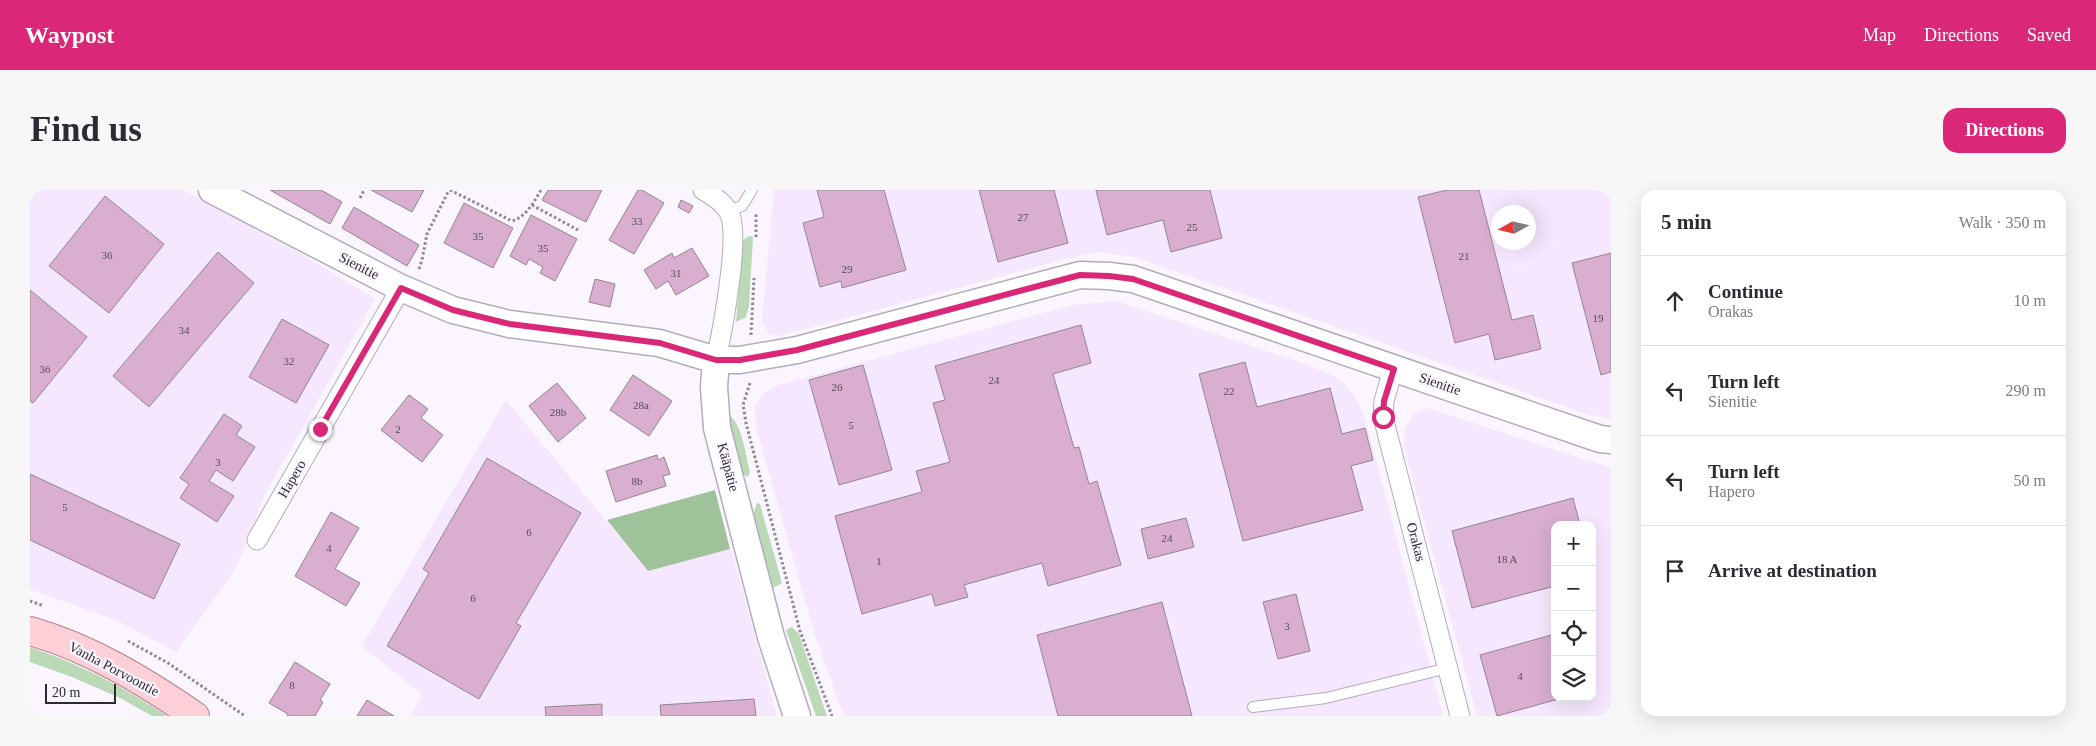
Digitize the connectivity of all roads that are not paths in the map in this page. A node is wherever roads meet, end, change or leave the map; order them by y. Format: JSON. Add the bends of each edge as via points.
{"nodes":[{"id":1,"x":212,"y":190,"type":"edge"},
{"id":2,"x":702,"y":190,"type":"edge"},
{"id":3,"x":752,"y":190,"type":"edge"},
{"id":4,"x":729,"y":211,"type":"junction"},
{"id":5,"x":409,"y":281,"type":"junction"},
{"id":6,"x":716,"y":360,"type":"junction"},
{"id":7,"x":1394,"y":369,"type":"junction"},
{"id":8,"x":1611,"y":440,"type":"edge"},
{"id":9,"x":257,"y":540,"type":"dead end"},
{"id":10,"x":30,"y":631,"type":"edge"},
{"id":11,"x":1448,"y":668,"type":"junction"},
{"id":12,"x":1253,"y":707,"type":"dead end"},
{"id":13,"x":195,"y":716,"type":"edge"},
{"id":14,"x":798,"y":716,"type":"edge"},
{"id":15,"x":1460,"y":716,"type":"edge"}],
"edges":[{"from":1,"to":5,"type":"street","name":"Sienitie"},
{"from":2,"to":4,"type":"street"},
{"from":3,"to":4,"type":"lane","via":[[742,206]]},
{"from":4,"to":6,"type":"street","name":"Kääpätie","via":[[733,226],[731,271]]},
{"from":5,"to":6,"type":"street","name":"Sienitie","via":[[453,310],[510,324],[660,343]]},
{"from":5,"to":9,"type":"street","name":"Hapero"},
{"from":6,"to":7,"type":"street","name":"Sienitie","via":[[753,371],[816,346],[1080,275],[1133,279]]},
{"from":6,"to":14,"type":"street","name":"Kääpätie","via":[[714,387],[718,428],[771,637]]},
{"from":7,"to":8,"type":"street","name":"Sienitie"},
{"from":7,"to":11,"type":"street","name":"Orakas","via":[[1384,401],[1383,417]]},
{"from":10,"to":13,"type":"main road","name":"Vanha Porvoontie","via":[[96,657],[138,679]]},
{"from":11,"to":12,"type":"lane","via":[[1326,698]]},
{"from":11,"to":15,"type":"street","name":"Orakas"}]}
